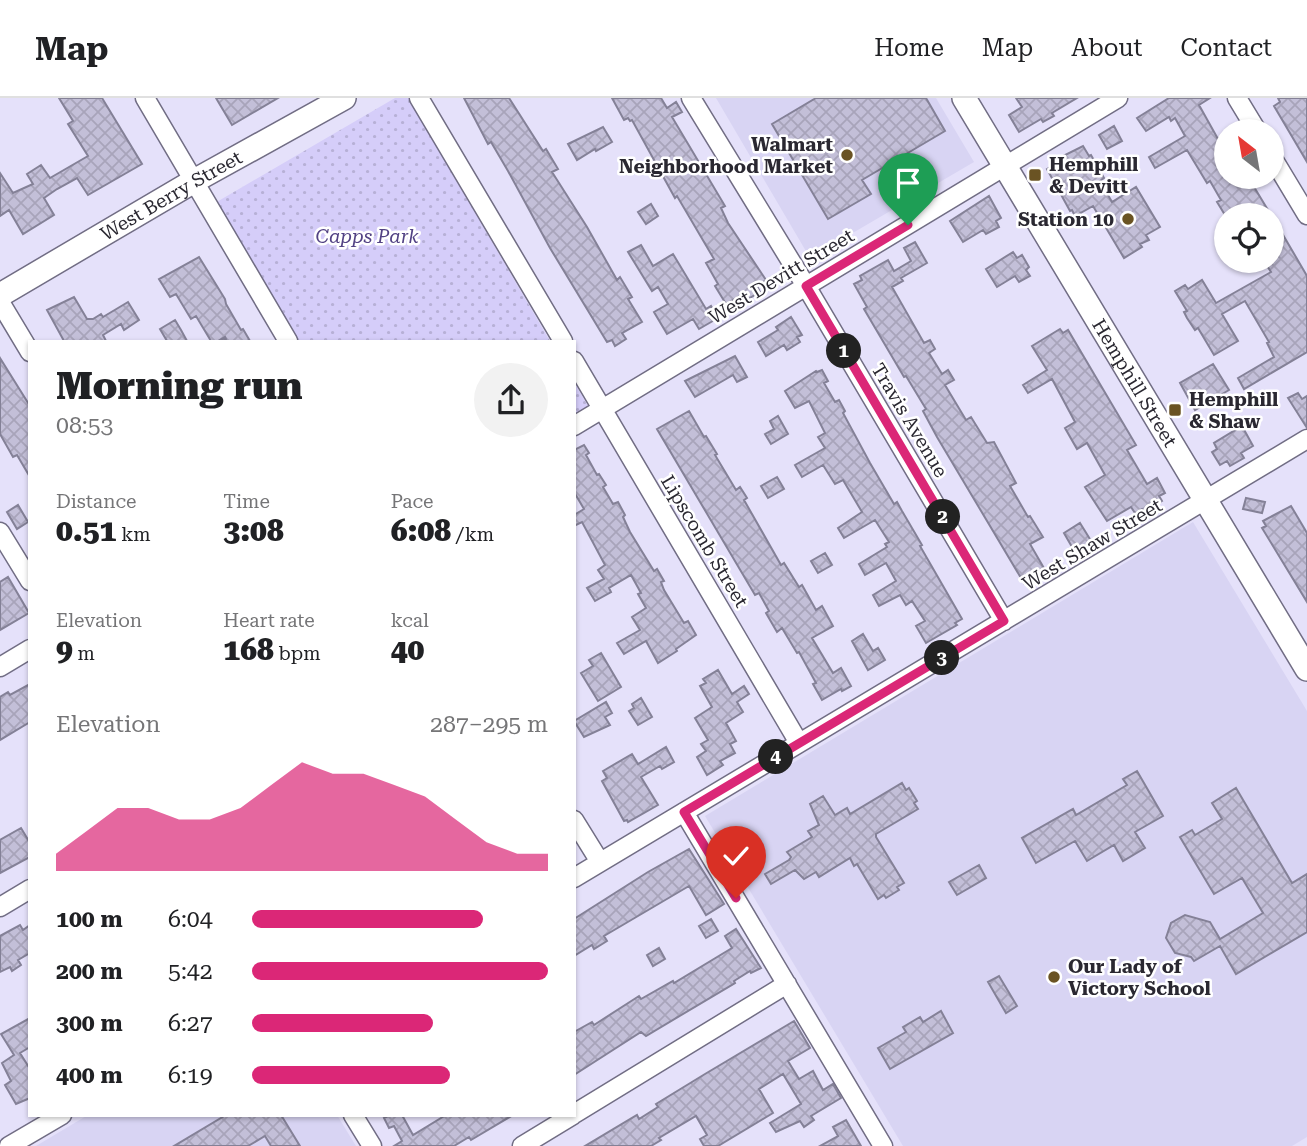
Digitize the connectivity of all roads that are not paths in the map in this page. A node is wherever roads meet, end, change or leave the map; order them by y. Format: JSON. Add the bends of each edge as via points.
{"nodes":[{"id":1,"x":145,"y":98,"type":"edge"},
{"id":2,"x":344,"y":98,"type":"edge"},
{"id":3,"x":419,"y":98,"type":"edge"},
{"id":4,"x":691,"y":98,"type":"edge"},
{"id":5,"x":964,"y":98,"type":"edge"},
{"id":6,"x":1118,"y":98,"type":"edge"},
{"id":7,"x":1237,"y":98,"type":"edge"},
{"id":8,"x":1250,"y":119,"type":"edge"},
{"id":9,"x":1004,"y":166,"type":"junction"},
{"id":10,"x":1284,"y":177,"type":"edge"},
{"id":11,"x":194,"y":181,"type":"junction"},
{"id":12,"x":1307,"y":215,"type":"edge"},
{"id":13,"x":806,"y":286,"type":"junction"},
{"id":14,"x":0,"y":295,"type":"edge"},
{"id":15,"x":0,"y":302,"type":"edge"},
{"id":16,"x":287,"y":340,"type":"edge"},
{"id":17,"x":562,"y":340,"type":"edge"},
{"id":18,"x":28,"y":349,"type":"edge"},
{"id":19,"x":576,"y":364,"type":"edge"},
{"id":20,"x":602,"y":409,"type":"junction"},
{"id":21,"x":576,"y":425,"type":"edge"},
{"id":22,"x":1307,"y":439,"type":"edge"},
{"id":23,"x":1205,"y":500,"type":"junction"},
{"id":24,"x":0,"y":532,"type":"edge"},
{"id":25,"x":28,"y":578,"type":"edge"},
{"id":26,"x":1004,"y":621,"type":"junction"},
{"id":27,"x":28,"y":650,"type":"edge"},
{"id":28,"x":0,"y":667,"type":"edge"},
{"id":29,"x":1307,"y":669,"type":"edge"},
{"id":30,"x":800,"y":743,"type":"junction"},
{"id":31,"x":684,"y":812,"type":"junction"},
{"id":32,"x":576,"y":823,"type":"edge"},
{"id":33,"x":600,"y":862,"type":"junction"},
{"id":34,"x":576,"y":877,"type":"edge"},
{"id":35,"x":28,"y":890,"type":"edge"},
{"id":36,"x":0,"y":907,"type":"edge"},
{"id":37,"x":787,"y":984,"type":"junction"},
{"id":38,"x":576,"y":1112,"type":"edge"},
{"id":39,"x":59,"y":1117,"type":"edge"},
{"id":40,"x":354,"y":1117,"type":"edge"},
{"id":41,"x":568,"y":1117,"type":"edge"},
{"id":42,"x":9,"y":1146,"type":"edge"},
{"id":43,"x":372,"y":1146,"type":"edge"},
{"id":44,"x":522,"y":1146,"type":"edge"},
{"id":45,"x":883,"y":1146,"type":"edge"}],
"edges":[{"from":1,"to":11,"type":"street"},
{"from":2,"to":11,"type":"main road","name":"West Berry Street"},
{"from":3,"to":17,"type":"street"},
{"from":4,"to":13,"type":"street","name":"Travis Avenue"},
{"from":5,"to":9,"type":"main road","name":"Hemphill Street"},
{"from":6,"to":9,"type":"street","name":"West Devitt Street"},
{"from":7,"to":8,"type":"street"},
{"from":9,"to":13,"type":"street","name":"West Devitt Street"},
{"from":9,"to":23,"type":"main road","name":"Hemphill Street"},
{"from":10,"to":12,"type":"street"},
{"from":11,"to":14,"type":"main road","name":"West Berry Street"},
{"from":11,"to":16,"type":"street"},
{"from":13,"to":20,"type":"street","name":"West Devitt Street"},
{"from":13,"to":26,"type":"street","name":"Travis Avenue"},
{"from":15,"to":18,"type":"street"},
{"from":19,"to":20,"type":"street","name":"Lipscomb Street"},
{"from":20,"to":21,"type":"street","name":"West Devitt Street"},
{"from":20,"to":30,"type":"street","name":"Lipscomb Street"},
{"from":22,"to":23,"type":"street","name":"West Shaw Street"},
{"from":23,"to":26,"type":"street","name":"West Shaw Street"},
{"from":23,"to":29,"type":"main road","name":"Hemphill Street"},
{"from":24,"to":25,"type":"street"},
{"from":26,"to":30,"type":"street","name":"West Shaw Street"},
{"from":27,"to":28,"type":"street"},
{"from":30,"to":31,"type":"street","name":"West Shaw Street"},
{"from":31,"to":33,"type":"street","name":"West Shaw Street"},
{"from":31,"to":37,"type":"street"},
{"from":32,"to":33,"type":"street"},
{"from":33,"to":34,"type":"street","name":"West Shaw Street"},
{"from":35,"to":36,"type":"street"},
{"from":37,"to":38,"type":"street"},
{"from":37,"to":45,"type":"street"},
{"from":39,"to":42,"type":"street"},
{"from":40,"to":43,"type":"street"},
{"from":41,"to":44,"type":"street"}]}
